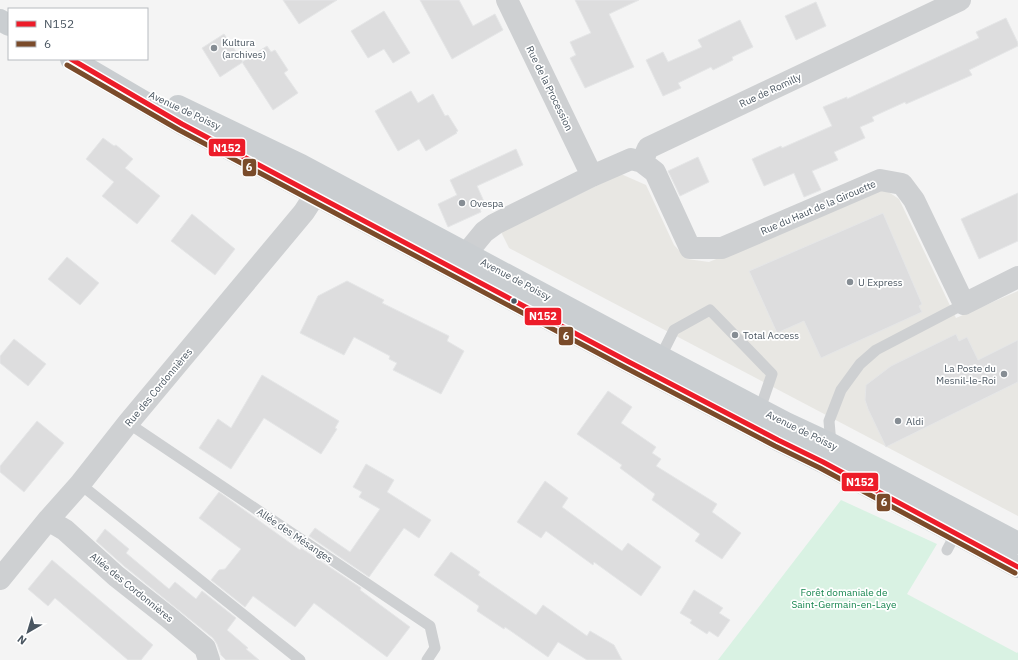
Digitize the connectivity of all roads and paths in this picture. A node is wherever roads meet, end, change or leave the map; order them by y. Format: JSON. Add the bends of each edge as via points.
{"nodes":[{"id":1,"x":508,"y":0,"type":"edge"},
{"id":2,"x":960,"y":0,"type":"edge"},
{"id":3,"x":74,"y":60,"type":"edge"},
{"id":4,"x":642,"y":162,"type":"junction"},
{"id":5,"x":592,"y":176,"type":"junction"},
{"id":6,"x":321,"y":186,"type":"junction"},
{"id":7,"x":462,"y":262,"type":"junction"},
{"id":8,"x":1018,"y":277,"type":"edge"},
{"id":9,"x":964,"y":304,"type":"junction"},
{"id":10,"x":661,"y":356,"type":"junction"},
{"id":11,"x":756,"y":418,"type":"junction"},
{"id":12,"x":128,"y":423,"type":"junction"},
{"id":13,"x":827,"y":453,"type":"junction"},
{"id":14,"x":80,"y":484,"type":"junction"},
{"id":15,"x":48,"y":520,"type":"junction"},
{"id":16,"x":1018,"y":543,"type":"edge"},
{"id":17,"x":1018,"y":567,"type":"edge"},
{"id":18,"x":0,"y":579,"type":"edge"},
{"id":19,"x":208,"y":660,"type":"edge"},
{"id":20,"x":300,"y":660,"type":"edge"},
{"id":21,"x":427,"y":660,"type":"edge"}],
"edges":[{"from":1,"to":5,"type":"street","name":"Rue de la Procession"},
{"from":2,"to":4,"type":"street","name":"Rue de Romilly","via":[[648,148]]},
{"from":3,"to":6,"type":"main road","name":"Avenue de Poissy","via":[[182,124]]},
{"from":4,"to":5,"type":"street","via":[[630,159]]},
{"from":4,"to":9,"type":"street","name":"Rue du Haut de la Girouette","via":[[655,172],[690,248],[722,248],[880,180],[902,184],[914,200]]},
{"from":5,"to":7,"type":"street","via":[[530,215],[495,224],[484,232]]},
{"from":6,"to":7,"type":"main road","name":"Avenue de Poissy"},
{"from":6,"to":12,"type":"street","name":"Rue des Cordonnières","via":[[304,212]]},
{"from":7,"to":10,"type":"main road","name":"Avenue de Poissy"},
{"from":7,"to":11,"type":"main road","name":"Avenue de Poissy"},
{"from":8,"to":9,"type":"street"},
{"from":9,"to":13,"type":"lane","via":[[876,350],[860,364],[841,390],[829,422]]},
{"from":10,"to":11,"type":"main road","name":"Avenue de Poissy"},
{"from":10,"to":11,"type":"lane","via":[[674,330],[710,310],[772,374]]},
{"from":11,"to":13,"type":"main road","name":"Avenue de Poissy"},
{"from":12,"to":14,"type":"street","name":"Rue des Cordonnières"},
{"from":12,"to":21,"type":"lane","name":"Allée des Mésanges","via":[[430,626],[435,648]]},
{"from":13,"to":16,"type":"main road","name":"Avenue de Poissy"},
{"from":13,"to":17,"type":"main road","name":"Avenue de Poissy","via":[[951,541]]},
{"from":14,"to":15,"type":"street","name":"Rue des Cordonnières"},
{"from":14,"to":20,"type":"lane"},
{"from":15,"to":18,"type":"street","name":"Rue des Cordonnières"},
{"from":15,"to":19,"type":"street","name":"Allée des Cordonnières","via":[[65,530],[116,576],[205,648]]}]}
